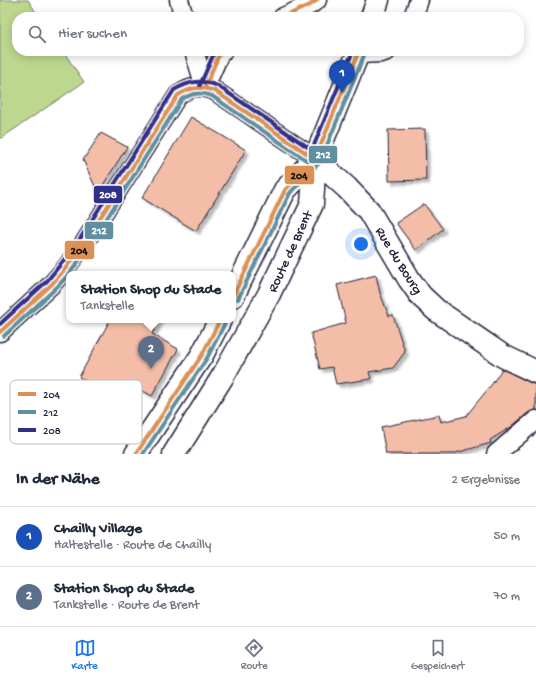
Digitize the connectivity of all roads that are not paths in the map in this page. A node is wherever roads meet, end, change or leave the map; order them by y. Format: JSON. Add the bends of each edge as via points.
{"nodes":[{"id":1,"x":179,"y":0,"type":"edge"},
{"id":2,"x":317,"y":0,"type":"edge"},
{"id":3,"x":378,"y":0,"type":"edge"},
{"id":4,"x":419,"y":0,"type":"edge"},
{"id":5,"x":183,"y":12,"type":"edge"},
{"id":6,"x":294,"y":12,"type":"edge"},
{"id":7,"x":374,"y":12,"type":"edge"},
{"id":8,"x":415,"y":12,"type":"edge"},
{"id":9,"x":196,"y":56,"type":"edge"},
{"id":10,"x":219,"y":56,"type":"edge"},
{"id":11,"x":357,"y":56,"type":"edge"},
{"id":12,"x":205,"y":87,"type":"junction"},
{"id":13,"x":315,"y":160,"type":"junction"},
{"id":14,"x":236,"y":290,"type":"edge"},
{"id":15,"x":218,"y":323,"type":"edge"},
{"id":16,"x":0,"y":332,"type":"edge"},
{"id":17,"x":536,"y":372,"type":"edge"},
{"id":18,"x":536,"y":420,"type":"edge"},
{"id":19,"x":136,"y":454,"type":"edge"},
{"id":20,"x":174,"y":454,"type":"edge"},
{"id":21,"x":496,"y":454,"type":"edge"}],
"edges":[{"from":1,"to":5,"type":"street"},
{"from":2,"to":6,"type":"street"},
{"from":3,"to":7,"type":"main road"},
{"from":4,"to":8,"type":"street"},
{"from":9,"to":12,"type":"street"},
{"from":10,"to":12,"type":"street"},
{"from":11,"to":13,"type":"main road"},
{"from":12,"to":13,"type":"street","via":[[215,91]]},
{"from":12,"to":16,"type":"street","via":[[185,90],[178,95],[66,268]]},
{"from":13,"to":14,"type":"main road","via":[[285,190]]},
{"from":13,"to":17,"type":"main road","name":"Rue du Bourg","via":[[369,211],[408,279],[421,296],[436,310],[503,356]]},
{"from":13,"to":20,"type":"main road","name":"Route de Brent","via":[[312,204],[269,294],[223,376]]},
{"from":15,"to":19,"type":"main road","via":[[202,355]]},
{"from":18,"to":21,"type":"street"}]}
